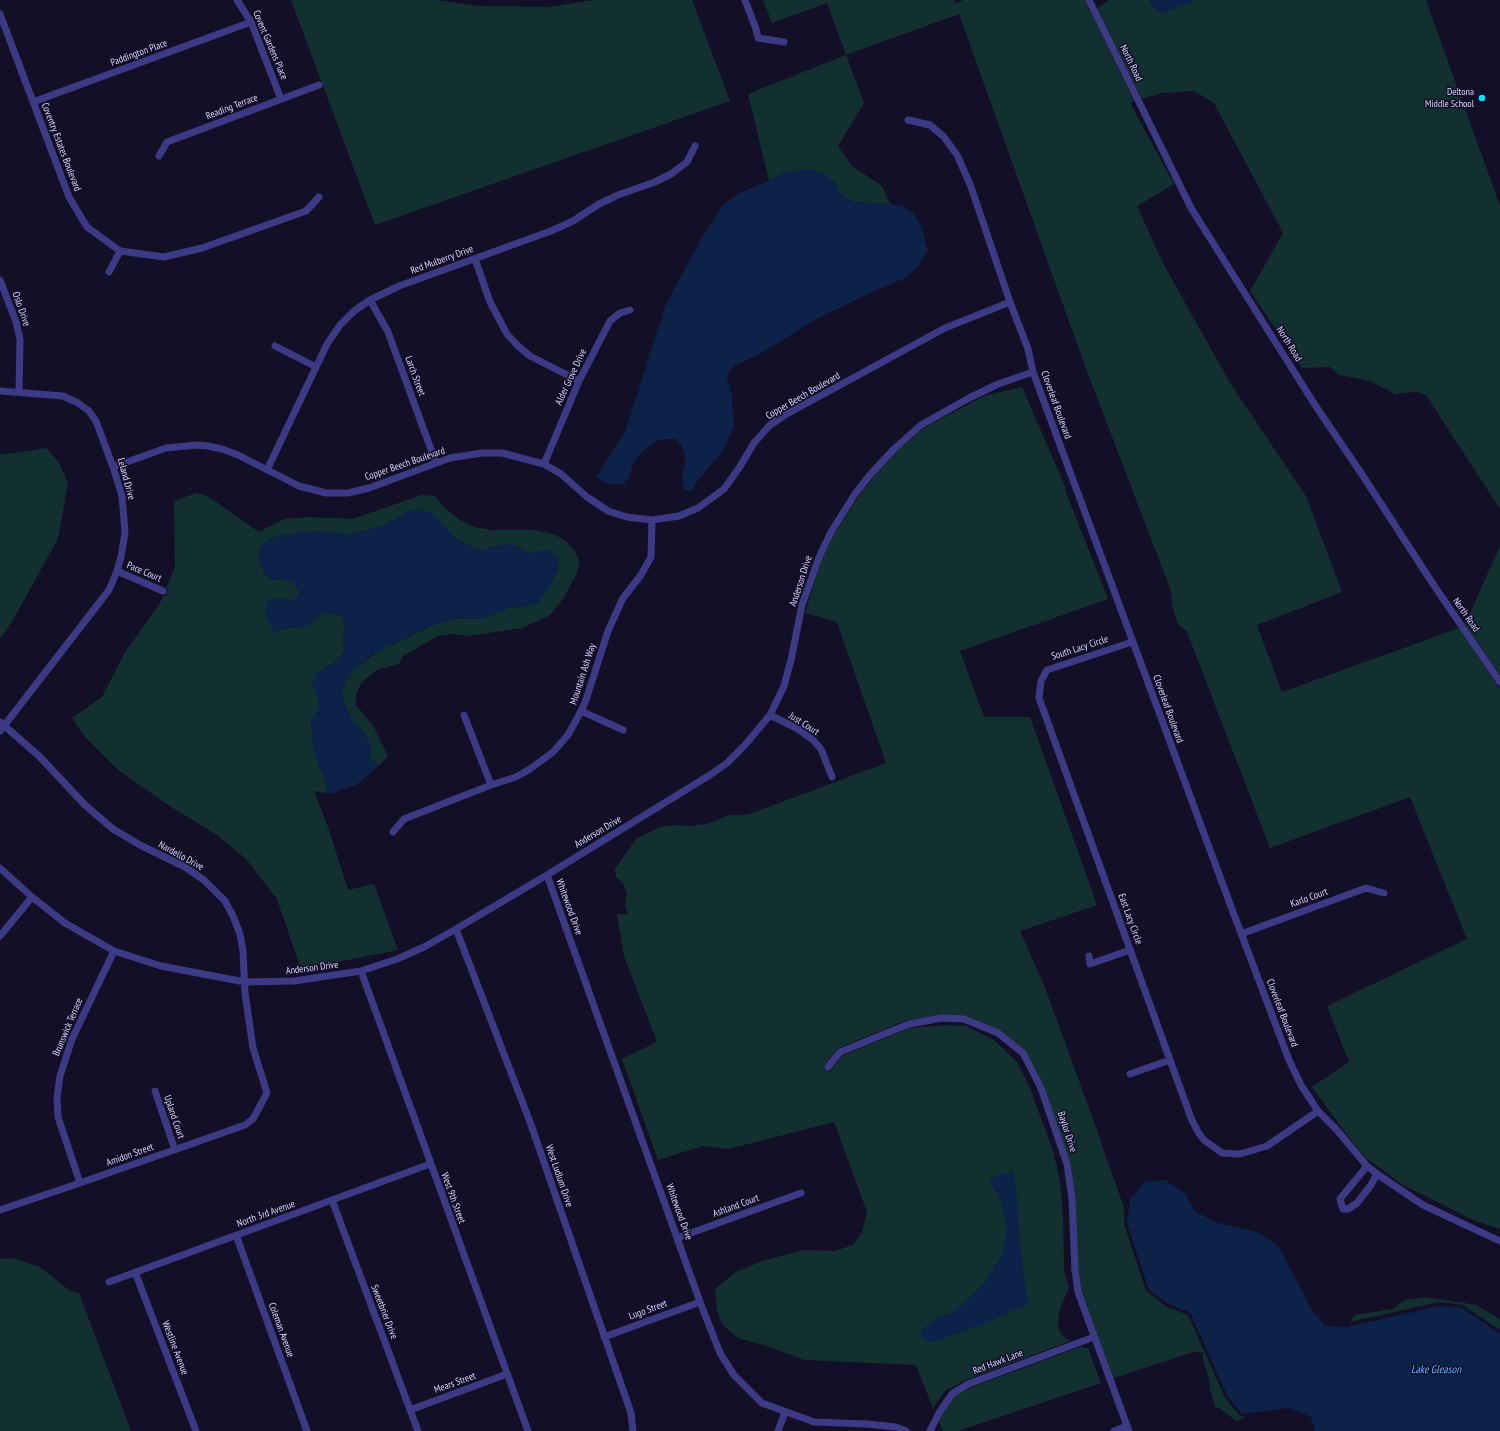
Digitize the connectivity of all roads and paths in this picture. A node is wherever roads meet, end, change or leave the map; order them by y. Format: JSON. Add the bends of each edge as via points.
{"nodes":[{"id":1,"x":237,"y":0,"type":"edge"},
{"id":2,"x":745,"y":0,"type":"edge"},
{"id":3,"x":1089,"y":0,"type":"edge"},
{"id":4,"x":0,"y":14,"type":"edge"},
{"id":5,"x":251,"y":22,"type":"junction"},
{"id":6,"x":784,"y":42,"type":"dead end"},
{"id":7,"x":319,"y":85,"type":"dead end"},
{"id":8,"x":282,"y":99,"type":"junction"},
{"id":9,"x":34,"y":102,"type":"junction"},
{"id":10,"x":908,"y":120,"type":"dead end"},
{"id":11,"x":695,"y":146,"type":"dead end"},
{"id":12,"x":159,"y":156,"type":"dead end"},
{"id":13,"x":319,"y":197,"type":"dead end"},
{"id":14,"x":120,"y":251,"type":"junction"},
{"id":15,"x":475,"y":259,"type":"junction"},
{"id":16,"x":109,"y":272,"type":"dead end"},
{"id":17,"x":0,"y":280,"type":"edge"},
{"id":18,"x":370,"y":300,"type":"junction"},
{"id":19,"x":1010,"y":302,"type":"junction"},
{"id":20,"x":630,"y":310,"type":"dead end"},
{"id":21,"x":275,"y":346,"type":"dead end"},
{"id":22,"x":316,"y":367,"type":"junction"},
{"id":23,"x":1033,"y":372,"type":"junction"},
{"id":24,"x":579,"y":381,"type":"junction"},
{"id":25,"x":0,"y":390,"type":"edge"},
{"id":26,"x":19,"y":392,"type":"junction"},
{"id":27,"x":436,"y":462,"type":"junction"},
{"id":28,"x":544,"y":464,"type":"junction"},
{"id":29,"x":113,"y":467,"type":"junction"},
{"id":30,"x":267,"y":470,"type":"junction"},
{"id":31,"x":652,"y":520,"type":"junction"},
{"id":32,"x":117,"y":572,"type":"junction"},
{"id":33,"x":163,"y":591,"type":"dead end"},
{"id":34,"x":1132,"y":642,"type":"junction"},
{"id":35,"x":1041,"y":681,"type":"joint"},
{"id":36,"x":1500,"y":682,"type":"edge"},
{"id":37,"x":582,"y":711,"type":"junction"},
{"id":38,"x":464,"y":715,"type":"dead end"},
{"id":39,"x":770,"y":715,"type":"junction"},
{"id":40,"x":2,"y":726,"type":"edge"},
{"id":41,"x":623,"y":730,"type":"dead end"},
{"id":42,"x":832,"y":777,"type":"dead end"},
{"id":43,"x":491,"y":785,"type":"junction"},
{"id":44,"x":393,"y":832,"type":"dead end"},
{"id":45,"x":0,"y":868,"type":"edge"},
{"id":46,"x":547,"y":875,"type":"junction"},
{"id":47,"x":1384,"y":893,"type":"dead end"},
{"id":48,"x":32,"y":897,"type":"junction"},
{"id":49,"x":456,"y":930,"type":"junction"},
{"id":50,"x":1241,"y":934,"type":"junction"},
{"id":51,"x":0,"y":936,"type":"edge"},
{"id":52,"x":1130,"y":950,"type":"junction"},
{"id":53,"x":114,"y":951,"type":"junction"},
{"id":54,"x":1089,"y":956,"type":"dead end"},
{"id":55,"x":361,"y":971,"type":"junction"},
{"id":56,"x":245,"y":982,"type":"junction"},
{"id":57,"x":1170,"y":1060,"type":"junction"},
{"id":58,"x":828,"y":1067,"type":"dead end"},
{"id":59,"x":1130,"y":1074,"type":"dead end"},
{"id":60,"x":155,"y":1091,"type":"dead end"},
{"id":61,"x":260,"y":1108,"type":"joint"},
{"id":62,"x":1318,"y":1111,"type":"junction"},
{"id":63,"x":175,"y":1150,"type":"junction"},
{"id":64,"x":430,"y":1164,"type":"junction"},
{"id":65,"x":1367,"y":1166,"type":"junction"},
{"id":66,"x":1377,"y":1174,"type":"junction"},
{"id":67,"x":80,"y":1183,"type":"junction"},
{"id":68,"x":801,"y":1193,"type":"dead end"},
{"id":69,"x":332,"y":1200,"type":"junction"},
{"id":70,"x":0,"y":1210,"type":"edge"},
{"id":71,"x":236,"y":1236,"type":"junction"},
{"id":72,"x":677,"y":1238,"type":"junction"},
{"id":73,"x":1500,"y":1242,"type":"edge"},
{"id":74,"x":135,"y":1272,"type":"junction"},
{"id":75,"x":109,"y":1282,"type":"dead end"},
{"id":76,"x":700,"y":1302,"type":"junction"},
{"id":77,"x":604,"y":1337,"type":"junction"},
{"id":78,"x":1094,"y":1337,"type":"junction"},
{"id":79,"x":507,"y":1374,"type":"junction"},
{"id":80,"x":410,"y":1410,"type":"junction"},
{"id":81,"x":785,"y":1412,"type":"junction"},
{"id":82,"x":1128,"y":1429,"type":"edge"},
{"id":83,"x":196,"y":1431,"type":"edge"},
{"id":84,"x":307,"y":1431,"type":"edge"},
{"id":85,"x":418,"y":1431,"type":"edge"},
{"id":86,"x":528,"y":1431,"type":"edge"},
{"id":87,"x":634,"y":1431,"type":"edge"},
{"id":88,"x":778,"y":1431,"type":"edge"},
{"id":89,"x":906,"y":1431,"type":"edge"},
{"id":90,"x":930,"y":1431,"type":"edge"},
{"id":91,"x":1114,"y":1431,"type":"edge"}],
"edges":[{"from":1,"to":5,"type":"street","name":"Covent Gardens Place"},
{"from":2,"to":6,"type":"street","via":[[758,38]]},
{"from":3,"to":36,"type":"street","name":"North Road","via":[[1190,208],[1315,405]]},
{"from":4,"to":9,"type":"street","name":"Coventry Estates Boulevard"},
{"from":5,"to":8,"type":"street","name":"Covent Gardens Place"},
{"from":5,"to":9,"type":"street","name":"Paddington Place"},
{"from":7,"to":8,"type":"street","name":"Reading Terrace"},
{"from":8,"to":12,"type":"street","name":"Reading Terrace","via":[[167,142]]},
{"from":9,"to":14,"type":"street","name":"Coventry Estates Boulevard","via":[[69,197],[87,227]]},
{"from":10,"to":19,"type":"street","name":"Cloverleaf Boulevard","via":[[930,125],[944,137],[957,154],[970,184]]},
{"from":11,"to":15,"type":"street","name":"Red Mulberry Drive","via":[[687,162],[671,174],[599,204],[573,221],[551,231]]},
{"from":13,"to":14,"type":"street","name":"Coventry Estates Boulevard","via":[[306,211],[202,248],[164,257]]},
{"from":14,"to":16,"type":"street"},
{"from":15,"to":18,"type":"street","name":"Red Mulberry Drive","via":[[399,286]]},
{"from":15,"to":24,"type":"street","via":[[490,302],[507,334],[530,356]]},
{"from":17,"to":26,"type":"street","name":"Oslo Drive","via":[[20,339]]},
{"from":18,"to":22,"type":"street","name":"Red Mulberry Drive","via":[[340,325]]},
{"from":18,"to":27,"type":"street","name":"Larch Street","via":[[388,332]]},
{"from":19,"to":23,"type":"street","name":"Cloverleaf Boulevard","via":[[1028,349]]},
{"from":19,"to":31,"type":"street","name":"Copper Beech Boulevard","via":[[945,328],[770,425],[731,480],[716,496],[688,513]]},
{"from":20,"to":24,"type":"street","name":"Alder Grove Drive","via":[[620,313],[610,321]]},
{"from":21,"to":22,"type":"street"},
{"from":22,"to":30,"type":"street","name":"Red Mulberry Drive"},
{"from":23,"to":34,"type":"street","name":"Cloverleaf Boulevard"},
{"from":23,"to":39,"type":"street","name":"Anderson Drive","via":[[998,384],[921,425],[894,449],[855,494],[820,554],[802,605],[784,686]]},
{"from":24,"to":28,"type":"street","name":"Alder Grove Drive"},
{"from":25,"to":26,"type":"street","name":"Leland Drive"},
{"from":26,"to":29,"type":"street","name":"Leland Drive","via":[[63,396],[89,411],[96,421]]},
{"from":27,"to":28,"type":"street","name":"Copper Beech Boulevard","via":[[482,453],[502,453]]},
{"from":27,"to":30,"type":"street","name":"Copper Beech Boulevard","via":[[369,488],[348,493],[326,492],[299,486]]},
{"from":28,"to":31,"type":"street","name":"Copper Beech Boulevard","via":[[608,510],[627,517]]},
{"from":29,"to":30,"type":"street","name":"Copper Beech Boulevard","via":[[166,448],[196,445],[222,448]]},
{"from":29,"to":32,"type":"street","name":"Leland Drive","via":[[122,496],[125,532]]},
{"from":31,"to":37,"type":"street","name":"Mountain Ash Way","via":[[651,557],[644,571],[623,598],[608,631]]},
{"from":32,"to":33,"type":"street","name":"Pace Court"},
{"from":32,"to":40,"type":"street","name":"Leland Drive","via":[[109,590]]},
{"from":34,"to":35,"type":"street","name":"South Lacy Circle","via":[[1047,670]]},
{"from":34,"to":50,"type":"street","name":"Cloverleaf Boulevard"},
{"from":35,"to":52,"type":"street","name":"East Lacy Circle","via":[[1039,698]]},
{"from":37,"to":41,"type":"street"},
{"from":37,"to":43,"type":"street","name":"Mountain Ash Way","via":[[554,752],[516,777]]},
{"from":38,"to":43,"type":"street"},
{"from":39,"to":42,"type":"street","name":"Just Court","via":[[813,740],[822,749]]},
{"from":39,"to":46,"type":"street","name":"Anderson Drive","via":[[727,763]]},
{"from":40,"to":56,"type":"street","name":"Nardello Drive","via":[[39,756],[85,806],[113,829],[140,846],[185,867],[204,880],[225,901],[240,934]]},
{"from":43,"to":44,"type":"street","name":"Mountain Ash Way","via":[[404,819]]},
{"from":45,"to":48,"type":"street","name":"Anderson Drive"},
{"from":46,"to":49,"type":"street","name":"Anderson Drive"},
{"from":46,"to":72,"type":"street","name":"Whitewood Drive"},
{"from":47,"to":50,"type":"street","name":"Karlo Court","via":[[1366,888]]},
{"from":48,"to":51,"type":"street"},
{"from":48,"to":53,"type":"street","name":"Anderson Drive","via":[[65,923]]},
{"from":49,"to":55,"type":"street","name":"Anderson Drive","via":[[404,956]]},
{"from":49,"to":77,"type":"street","name":"West Ludlum Drive","via":[[530,1122]]},
{"from":50,"to":62,"type":"street","name":"Cloverleaf Boulevard","via":[[1289,1060]]},
{"from":52,"to":54,"type":"street","via":[[1090,964]]},
{"from":52,"to":57,"type":"street","name":"East Lacy Circle"},
{"from":53,"to":56,"type":"street","name":"Anderson Drive","via":[[161,966]]},
{"from":53,"to":67,"type":"street","name":"Brunswick Terrace","via":[[72,1039],[60,1076],[58,1117]]},
{"from":55,"to":56,"type":"street","name":"Anderson Drive","via":[[294,981]]},
{"from":55,"to":64,"type":"street","name":"West 9th Street"},
{"from":56,"to":61,"type":"street","name":"Nardello Drive","via":[[253,1048],[267,1093]]},
{"from":57,"to":59,"type":"street"},
{"from":57,"to":62,"type":"street","name":"East Lacy Circle","via":[[1198,1132],[1204,1140],[1222,1153],[1240,1154],[1267,1146]]},
{"from":58,"to":78,"type":"street","name":"Baylor Drive","via":[[840,1052],[909,1024],[942,1018],[964,1019],[998,1033],[1023,1053],[1041,1088],[1067,1164],[1072,1198],[1078,1292]]},
{"from":60,"to":63,"type":"street","name":"Upland Court"},
{"from":61,"to":63,"type":"street","name":"Amidon Street","via":[[253,1119],[245,1125]]},
{"from":62,"to":65,"type":"street","name":"Cloverleaf Boulevard"},
{"from":63,"to":67,"type":"street","name":"Amidon Street"},
{"from":64,"to":69,"type":"street","name":"North 3rd Avenue"},
{"from":64,"to":79,"type":"street","name":"West 9th Street"},
{"from":65,"to":66,"type":"street","name":"Cloverleaf Boulevard"},
{"from":65,"to":66,"type":"street","via":[[1340,1199],[1343,1209],[1357,1203]]},
{"from":66,"to":73,"type":"street","name":"Cloverleaf Boulevard","via":[[1423,1205]]},
{"from":67,"to":70,"type":"street","name":"Amidon Street"},
{"from":68,"to":72,"type":"street","name":"Ashland Court"},
{"from":69,"to":71,"type":"street","name":"North 3rd Avenue"},
{"from":69,"to":80,"type":"street","name":"Sweetbrier Drive"},
{"from":71,"to":74,"type":"street","name":"North 3rd Avenue"},
{"from":71,"to":84,"type":"street","name":"Coleman Avenue"},
{"from":72,"to":76,"type":"street","name":"Whitewood Drive"},
{"from":74,"to":75,"type":"street","name":"North 3rd Avenue"},
{"from":74,"to":83,"type":"street","name":"Westline Avenue"},
{"from":76,"to":77,"type":"street","name":"Lugo Street"},
{"from":76,"to":81,"type":"street","name":"Whitewood Drive","via":[[720,1353],[734,1375],[762,1403]]},
{"from":77,"to":87,"type":"street","name":"West Ludlum Drive","via":[[631,1412]]},
{"from":78,"to":82,"type":"street","name":"Baylor Drive"},
{"from":78,"to":90,"type":"street","name":"Red Hawk Lane","via":[[968,1384],[952,1394]]},
{"from":79,"to":80,"type":"street","name":"Mears Street"},
{"from":79,"to":86,"type":"street","name":"West 9th Street"},
{"from":80,"to":85,"type":"street","name":"Sweetbrier Drive"},
{"from":81,"to":88,"type":"street"},
{"from":81,"to":89,"type":"street","name":"Whitewood Drive","via":[[814,1422],[867,1424],[896,1427]]},
{"from":82,"to":91,"type":"street"}]}
